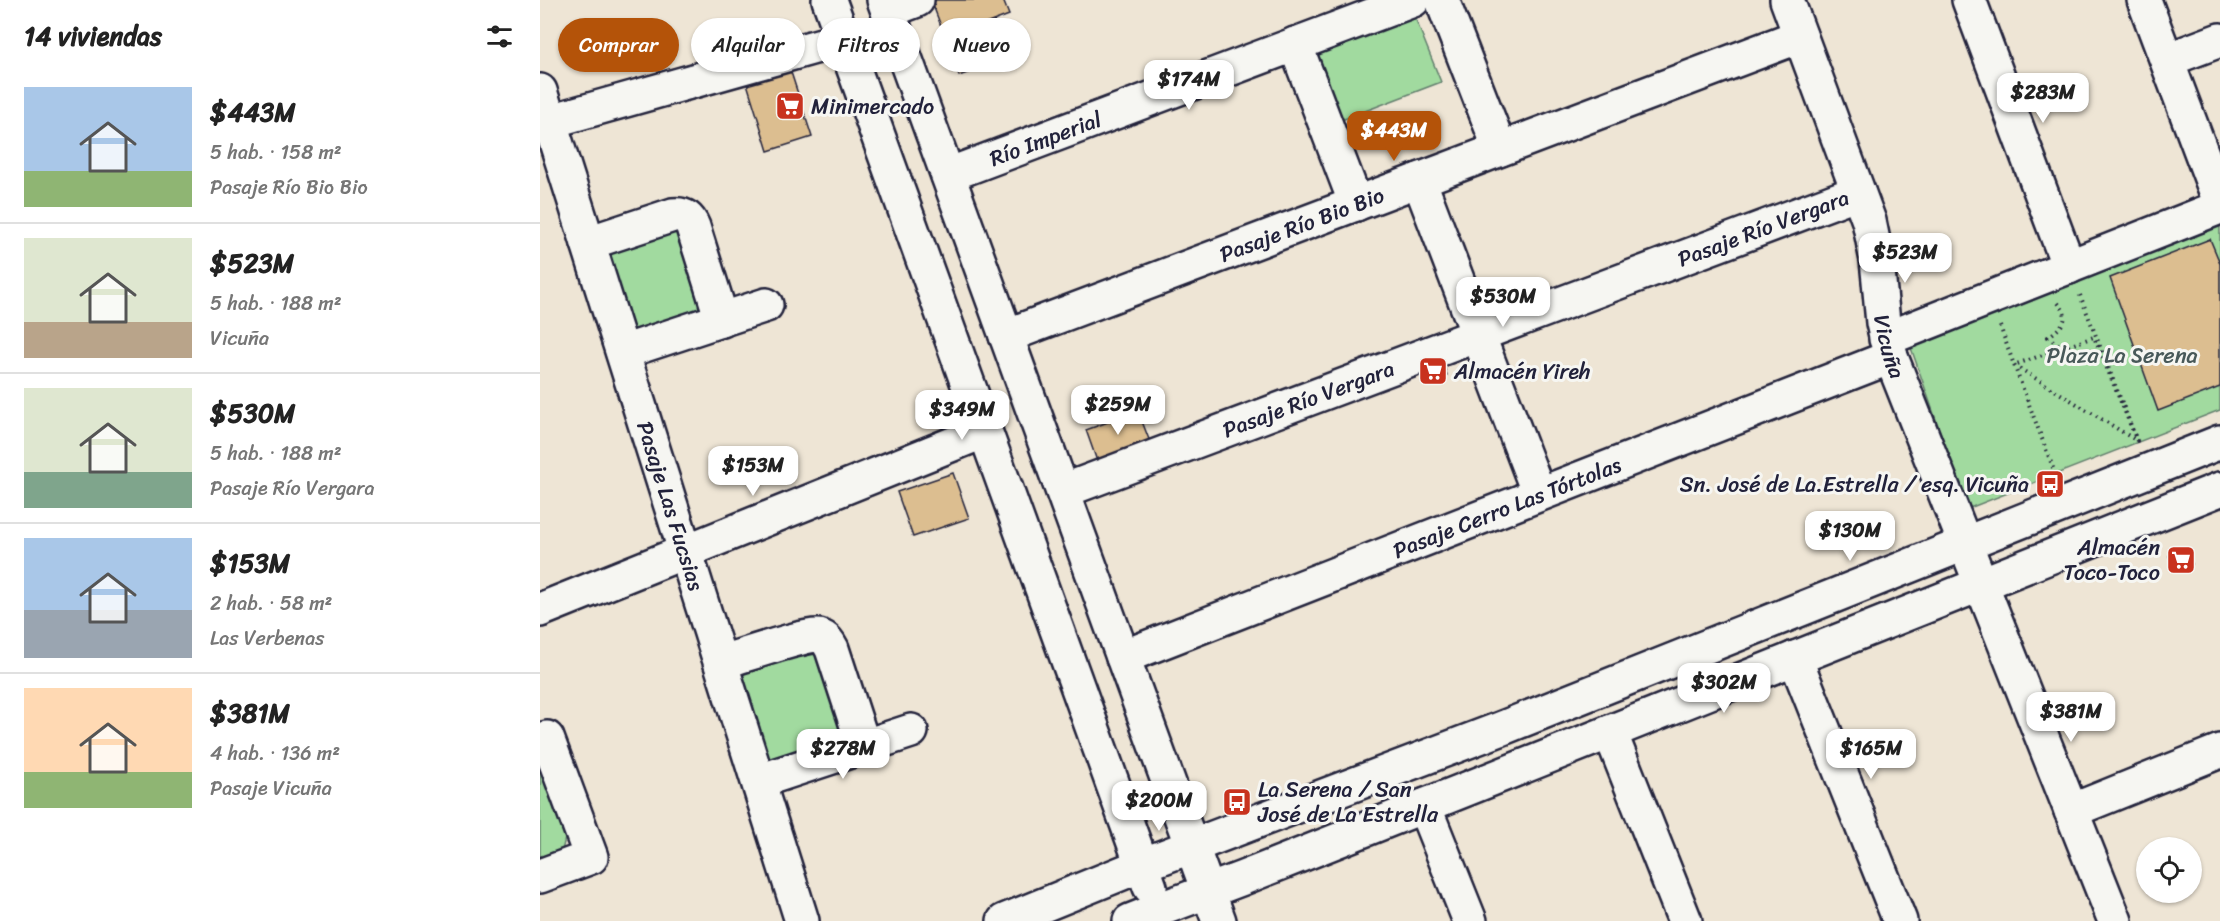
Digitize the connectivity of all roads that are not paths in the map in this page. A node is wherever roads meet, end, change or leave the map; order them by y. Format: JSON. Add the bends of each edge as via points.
{"nodes":[{"id":1,"x":829,"y":0,"type":"edge"},
{"id":2,"x":1413,"y":0,"type":"edge"},
{"id":3,"x":1442,"y":0,"type":"edge"},
{"id":4,"x":1787,"y":0,"type":"edge"},
{"id":5,"x":1969,"y":0,"type":"edge"},
{"id":6,"x":2144,"y":0,"type":"edge"},
{"id":7,"x":896,"y":4,"type":"edge"},
{"id":8,"x":1355,"y":10,"type":"edge"},
{"id":9,"x":835,"y":18,"type":"edge"},
{"id":10,"x":1800,"y":36,"type":"junction"},
{"id":11,"x":2220,"y":40,"type":"edge"},
{"id":12,"x":1295,"y":44,"type":"junction"},
{"id":13,"x":817,"y":45,"type":"edge"},
{"id":14,"x":2167,"y":60,"type":"junction"},
{"id":15,"x":855,"y":72,"type":"edge"},
{"id":16,"x":543,"y":113,"type":"edge"},
{"id":17,"x":1500,"y":149,"type":"junction"},
{"id":18,"x":948,"y":175,"type":"junction"},
{"id":19,"x":1419,"y":180,"type":"junction"},
{"id":20,"x":1858,"y":192,"type":"junction"},
{"id":21,"x":2220,"y":202,"type":"edge"},
{"id":22,"x":1356,"y":204,"type":"junction"},
{"id":23,"x":2220,"y":207,"type":"edge"},
{"id":24,"x":588,"y":243,"type":"junction"},
{"id":25,"x":2069,"y":267,"type":"junction"},
{"id":26,"x":766,"y":305,"type":"dead end"},
{"id":27,"x":722,"y":320,"type":"junction"},
{"id":28,"x":1478,"y":335,"type":"junction"},
{"id":29,"x":1006,"y":336,"type":"junction"},
{"id":30,"x":1888,"y":348,"type":"junction"},
{"id":31,"x":623,"y":352,"type":"junction"},
{"id":32,"x":985,"y":431,"type":"junction"},
{"id":33,"x":2220,"y":442,"type":"edge"},
{"id":34,"x":2220,"y":489,"type":"edge"},
{"id":35,"x":1063,"y":491,"type":"junction"},
{"id":36,"x":1539,"y":495,"type":"junction"},
{"id":37,"x":1965,"y":543,"type":"junction"},
{"id":38,"x":686,"y":551,"type":"junction"},
{"id":39,"x":1981,"y":584,"type":"junction"},
{"id":40,"x":540,"y":610,"type":"edge"},
{"id":41,"x":1123,"y":657,"type":"junction"},
{"id":42,"x":1795,"y":658,"type":"junction"},
{"id":43,"x":722,"y":662,"type":"junction"},
{"id":44,"x":911,"y":731,"type":"dead end"},
{"id":45,"x":1610,"y":732,"type":"junction"},
{"id":46,"x":540,"y":741,"type":"edge"},
{"id":47,"x":864,"y":747,"type":"junction"},
{"id":48,"x":2220,"y":751,"type":"edge"},
{"id":49,"x":759,"y":781,"type":"junction"},
{"id":50,"x":1424,"y":806,"type":"junction"},
{"id":51,"x":2071,"y":811,"type":"junction"},
{"id":52,"x":1192,"y":847,"type":"junction"},
{"id":53,"x":1142,"y":866,"type":"junction"},
{"id":54,"x":540,"y":876,"type":"edge"},
{"id":55,"x":1214,"y":906,"type":"edge"},
{"id":56,"x":1150,"y":917,"type":"edge"},
{"id":57,"x":2108,"y":919,"type":"edge"},
{"id":58,"x":802,"y":921,"type":"edge"},
{"id":59,"x":1004,"y":921,"type":"edge"},
{"id":60,"x":1470,"y":921,"type":"edge"},
{"id":61,"x":1685,"y":921,"type":"edge"},
{"id":62,"x":1900,"y":921,"type":"edge"}],
"edges":[{"from":1,"to":9,"type":"street"},
{"from":2,"to":8,"type":"street","name":"Río Imperial"},
{"from":3,"to":17,"type":"street"},
{"from":4,"to":10,"type":"street","name":"Vicuña"},
{"from":5,"to":25,"type":"street"},
{"from":6,"to":14,"type":"street"},
{"from":7,"to":18,"type":"street"},
{"from":8,"to":12,"type":"street","name":"Río Imperial"},
{"from":10,"to":17,"type":"street","name":"Pasaje Río Bio Bio"},
{"from":10,"to":20,"type":"street","name":"Vicuña"},
{"from":11,"to":14,"type":"street"},
{"from":12,"to":18,"type":"street","name":"Río Imperial"},
{"from":12,"to":22,"type":"street"},
{"from":13,"to":16,"type":"street"},
{"from":14,"to":21,"type":"street"},
{"from":15,"to":32,"type":"street"},
{"from":16,"to":24,"type":"street","name":"Pasaje Las Fucsias"},
{"from":17,"to":19,"type":"street","name":"Pasaje Río Bio Bio"},
{"from":18,"to":29,"type":"street"},
{"from":19,"to":22,"type":"street","name":"Pasaje Río Bio Bio"},
{"from":19,"to":28,"type":"street"},
{"from":20,"to":28,"type":"street","name":"Pasaje Río Vergara"},
{"from":20,"to":30,"type":"street","name":"Vicuña","via":[[1873,241]]},
{"from":22,"to":29,"type":"street","name":"Pasaje Río Bio Bio"},
{"from":23,"to":25,"type":"street","name":"Pasaje Cerro Las Tórtolas"},
{"from":24,"to":27,"type":"street","via":[[673,215],[685,216],[693,227]]},
{"from":24,"to":31,"type":"street","name":"Pasaje Las Fucsias"},
{"from":25,"to":30,"type":"street","name":"Pasaje Cerro Las Tórtolas","via":[[1990,298]]},
{"from":26,"to":27,"type":"street"},
{"from":27,"to":31,"type":"street"},
{"from":28,"to":35,"type":"street","name":"Pasaje Río Vergara"},
{"from":28,"to":36,"type":"street"},
{"from":29,"to":35,"type":"street"},
{"from":30,"to":36,"type":"street","name":"Pasaje Cerro Las Tórtolas"},
{"from":30,"to":37,"type":"street","name":"Vicuña"},
{"from":31,"to":38,"type":"street","name":"Pasaje Las Fucsias"},
{"from":32,"to":38,"type":"street"},
{"from":32,"to":53,"type":"street"},
{"from":33,"to":37,"type":"street"},
{"from":34,"to":39,"type":"street"},
{"from":35,"to":41,"type":"street"},
{"from":36,"to":41,"type":"street","name":"Pasaje Cerro Las Tórtolas"},
{"from":37,"to":39,"type":"street","name":"Vicuña"},
{"from":37,"to":52,"type":"street","via":[[1511,725]]},
{"from":38,"to":40,"type":"street"},
{"from":38,"to":43,"type":"street","name":"Pasaje Las Fucsias"},
{"from":39,"to":42,"type":"street"},
{"from":39,"to":51,"type":"street","name":"Vicuña"},
{"from":41,"to":52,"type":"street"},
{"from":42,"to":45,"type":"street"},
{"from":42,"to":62,"type":"street"},
{"from":43,"to":47,"type":"street","via":[[813,635],[823,638],[832,649]]},
{"from":43,"to":49,"type":"street","name":"Pasaje Las Fucsias"},
{"from":44,"to":47,"type":"street"},
{"from":45,"to":50,"type":"street"},
{"from":45,"to":61,"type":"street"},
{"from":46,"to":54,"type":"street","via":[[548,738],[591,857]]},
{"from":47,"to":49,"type":"street"},
{"from":48,"to":51,"type":"street"},
{"from":49,"to":58,"type":"street","name":"Pasaje Las Fucsias"},
{"from":50,"to":55,"type":"street"},
{"from":50,"to":60,"type":"street"},
{"from":51,"to":57,"type":"street","name":"Vicuña"},
{"from":52,"to":53,"type":"street"},
{"from":52,"to":55,"type":"street"},
{"from":53,"to":56,"type":"street"},
{"from":53,"to":59,"type":"street"},
{"from":55,"to":56,"type":"street"}]}
